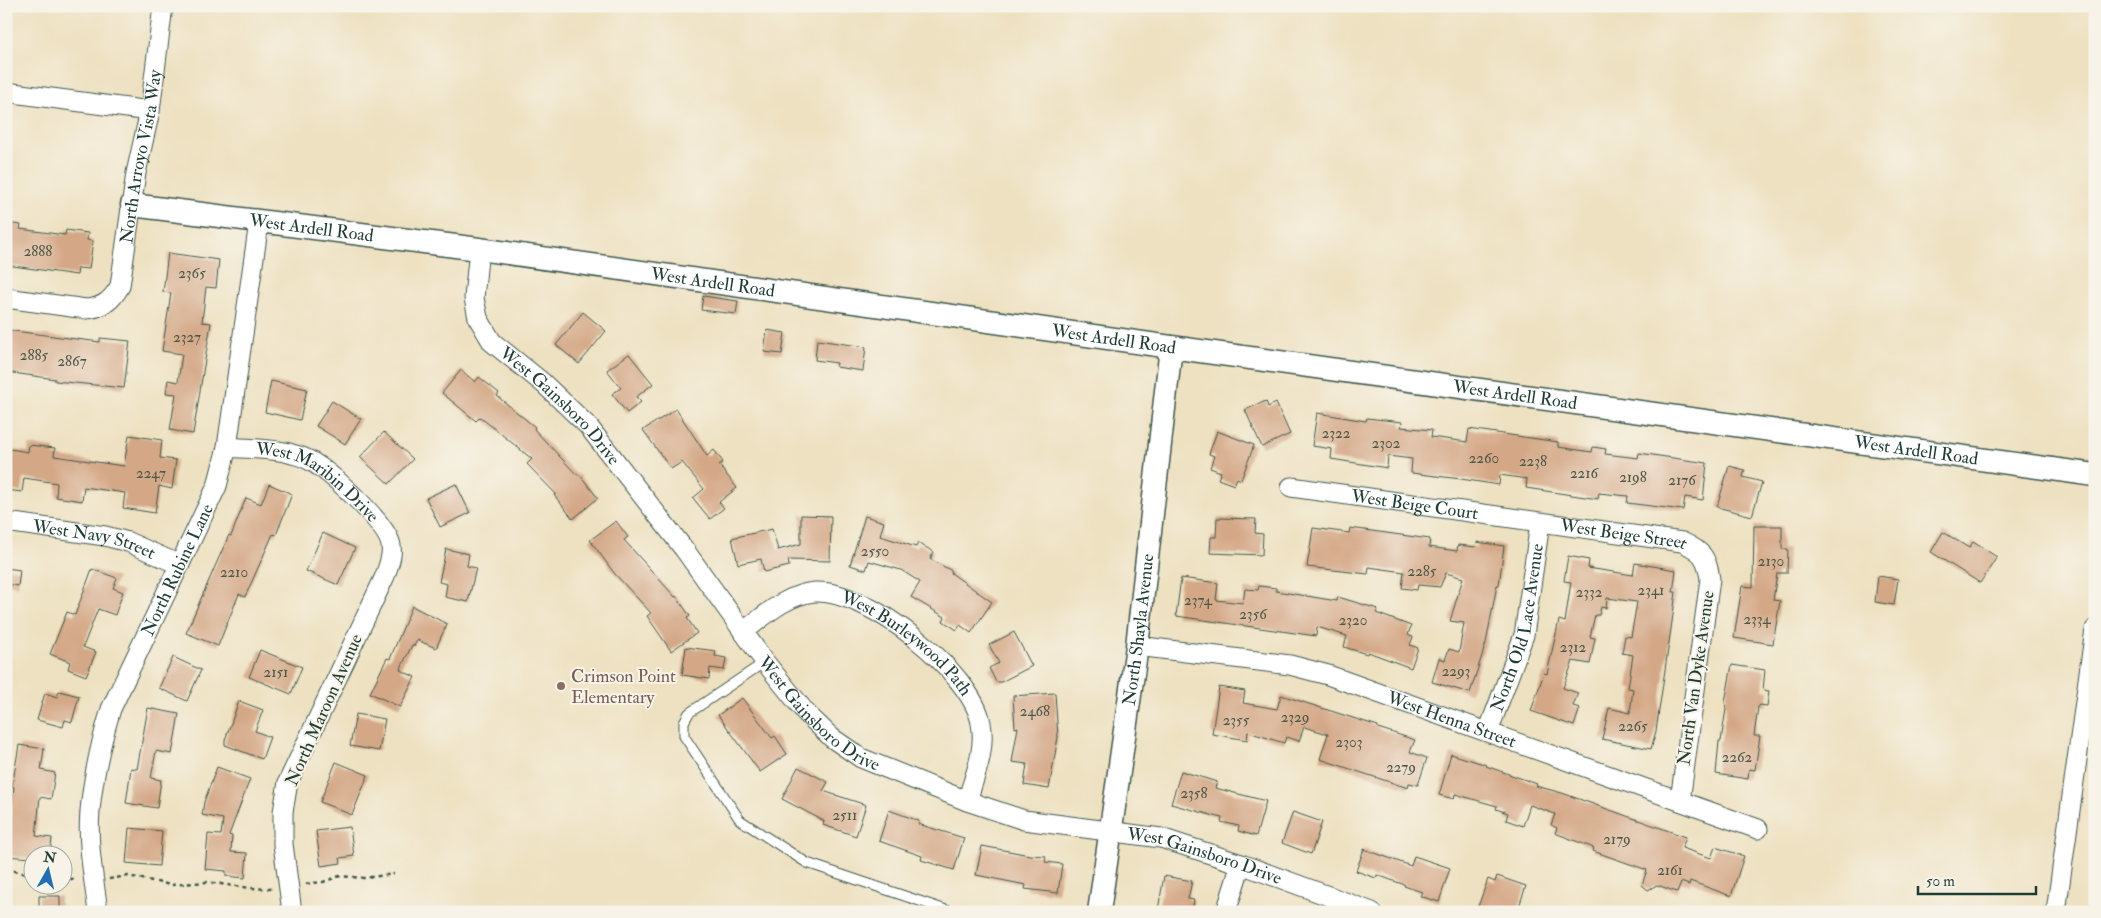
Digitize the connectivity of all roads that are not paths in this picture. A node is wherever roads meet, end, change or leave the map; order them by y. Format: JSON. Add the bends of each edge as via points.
{"nodes":[{"id":1,"x":163,"y":6,"type":"edge"},
{"id":2,"x":13,"y":93,"type":"dead end"},
{"id":3,"x":150,"y":111,"type":"junction"},
{"id":4,"x":132,"y":205,"type":"junction"},
{"id":5,"x":259,"y":222,"type":"junction"},
{"id":6,"x":479,"y":249,"type":"junction"},
{"id":7,"x":6,"y":298,"type":"edge"},
{"id":8,"x":1171,"y":348,"type":"junction"},
{"id":9,"x":227,"y":447,"type":"junction"},
{"id":10,"x":2095,"y":475,"type":"edge"},
{"id":11,"x":1291,"y":487,"type":"dead end"},
{"id":12,"x":6,"y":522,"type":"edge"},
{"id":13,"x":1540,"y":523,"type":"junction"},
{"id":14,"x":391,"y":544,"type":"joint"},
{"id":15,"x":1704,"y":556,"type":"joint"},
{"id":16,"x":180,"y":565,"type":"junction"},
{"id":17,"x":2095,"y":629,"type":"edge"},
{"id":18,"x":743,"y":632,"type":"junction"},
{"id":19,"x":1137,"y":646,"type":"junction"},
{"id":20,"x":765,"y":662,"type":"junction"},
{"id":21,"x":1488,"y":732,"type":"junction"},
{"id":22,"x":966,"y":801,"type":"junction"},
{"id":23,"x":1680,"y":801,"type":"junction"},
{"id":24,"x":1758,"y":829,"type":"dead end"},
{"id":25,"x":1110,"y":832,"type":"junction"},
{"id":26,"x":1241,"y":864,"type":"junction"},
{"id":27,"x":98,"y":912,"type":"edge"},
{"id":28,"x":292,"y":912,"type":"edge"},
{"id":29,"x":952,"y":912,"type":"edge"},
{"id":30,"x":1099,"y":912,"type":"edge"},
{"id":31,"x":1226,"y":912,"type":"edge"},
{"id":32,"x":1372,"y":912,"type":"edge"},
{"id":33,"x":2056,"y":912,"type":"edge"}],
"edges":[{"from":1,"to":3,"type":"street","name":"North Arroyo Vista Way"},
{"from":2,"to":3,"type":"street"},
{"from":3,"to":4,"type":"street","name":"North Arroyo Vista Way"},
{"from":4,"to":5,"type":"street","name":"West Ardell Road"},
{"from":4,"to":7,"type":"street","name":"North Arroyo Vista Way","via":[[120,286],[107,303],[86,309]]},
{"from":5,"to":6,"type":"street","name":"West Ardell Road"},
{"from":5,"to":9,"type":"street","name":"North Rubine Lane"},
{"from":6,"to":8,"type":"street","name":"West Ardell Road"},
{"from":6,"to":18,"type":"street","name":"West Gainsboro Drive","via":[[474,298],[478,318],[492,342],[544,383],[588,426],[684,549]]},
{"from":8,"to":10,"type":"street","name":"West Ardell Road"},
{"from":8,"to":19,"type":"street","name":"North Shayla Avenue"},
{"from":9,"to":14,"type":"street","name":"West Maribin Drive","via":[[291,453],[321,467],[372,515],[385,530]]},
{"from":9,"to":16,"type":"street","name":"North Rubine Lane","via":[[217,486]]},
{"from":11,"to":13,"type":"street","name":"West Beige Court"},
{"from":12,"to":16,"type":"street","name":"West Navy Street","via":[[113,538]]},
{"from":13,"to":15,"type":"street","name":"West Beige Street","via":[[1682,542]]},
{"from":13,"to":21,"type":"street","name":"North Old Lace Avenue","via":[[1524,635]]},
{"from":14,"to":28,"type":"street","name":"North Maroon Avenue","via":[[386,576],[288,782],[282,812]]},
{"from":15,"to":23,"type":"street","name":"North Van Dyke Avenue","via":[[1710,579]]},
{"from":16,"to":27,"type":"street","name":"North Rubine Lane","via":[[111,709],[100,744],[90,812]]},
{"from":17,"to":33,"type":"street"},
{"from":18,"to":20,"type":"street","name":"West Gainsboro Drive"},
{"from":18,"to":22,"type":"street","name":"West Burleywood Path","via":[[782,603],[815,592],[854,599],[918,640],[964,688],[981,721],[980,757]]},
{"from":19,"to":21,"type":"street","name":"West Henna Street","via":[[1290,665],[1328,675]]},
{"from":19,"to":25,"type":"street","name":"North Shayla Avenue"},
{"from":20,"to":22,"type":"street","name":"West Gainsboro Drive","via":[[832,738],[861,758]]},
{"from":20,"to":29,"type":"lane","via":[[689,713],[684,722],[684,736],[740,820],[807,863]]},
{"from":21,"to":23,"type":"street","name":"West Henna Street"},
{"from":22,"to":25,"type":"street","name":"West Gainsboro Drive","via":[[1024,820]]},
{"from":23,"to":24,"type":"street","name":"West Henna Street"},
{"from":25,"to":26,"type":"street","name":"West Gainsboro Drive","via":[[1160,838]]},
{"from":25,"to":30,"type":"street","name":"North Shayla Avenue"},
{"from":26,"to":31,"type":"street"},
{"from":26,"to":32,"type":"street","name":"West Gainsboro Drive"}]}
